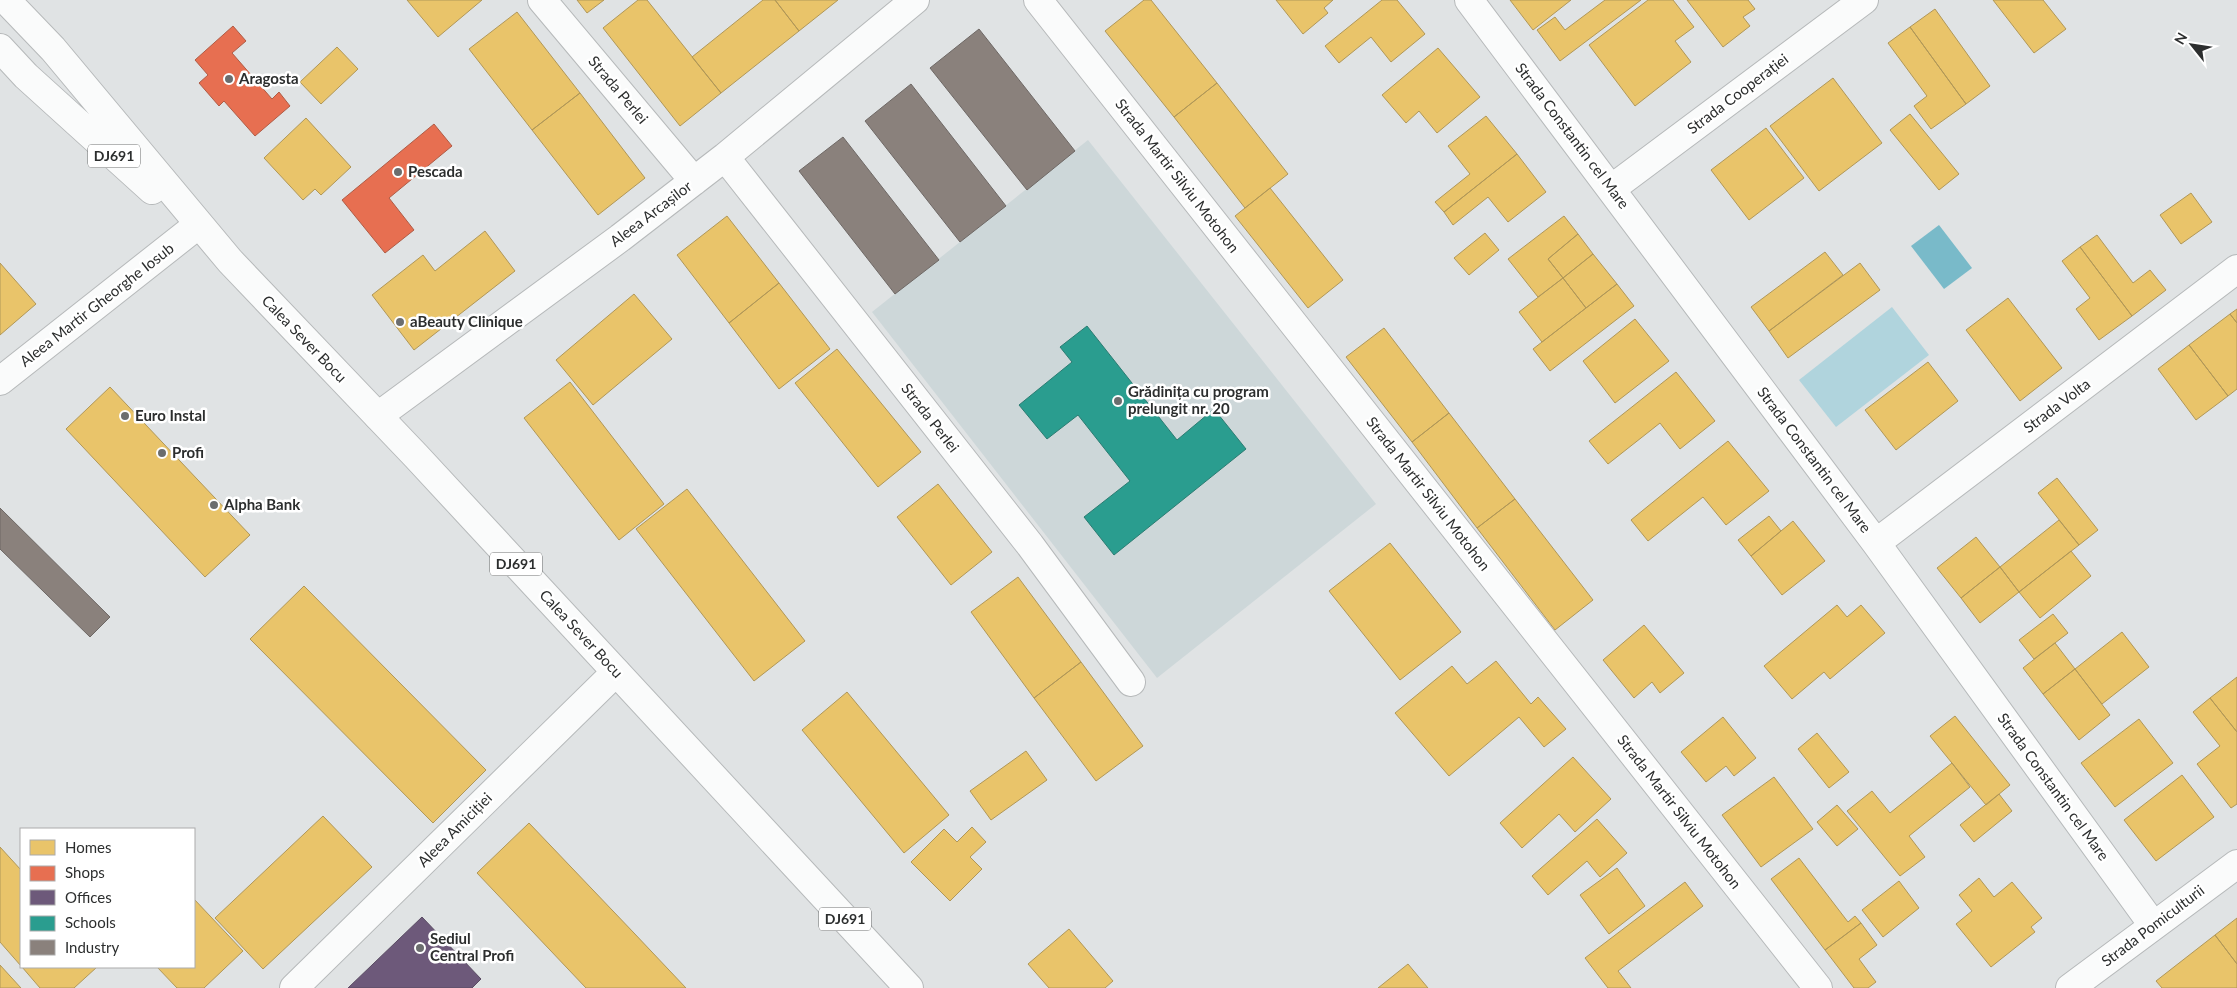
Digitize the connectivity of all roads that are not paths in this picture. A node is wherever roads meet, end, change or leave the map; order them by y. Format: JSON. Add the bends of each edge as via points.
{"nodes":[{"id":1,"x":6,"y":0,"type":"edge"},
{"id":2,"x":542,"y":0,"type":"edge"},
{"id":3,"x":915,"y":0,"type":"edge"},
{"id":4,"x":1038,"y":0,"type":"edge"},
{"id":5,"x":1470,"y":0,"type":"edge"},
{"id":6,"x":1864,"y":0,"type":"edge"},
{"id":7,"x":0,"y":48,"type":"edge"},
{"id":8,"x":725,"y":157,"type":"junction"},
{"id":9,"x":694,"y":181,"type":"junction"},
{"id":10,"x":1611,"y":189,"type":"junction"},
{"id":11,"x":194,"y":228,"type":"junction"},
{"id":12,"x":230,"y":261,"type":"junction"},
{"id":13,"x":2237,"y":269,"type":"edge"},
{"id":14,"x":0,"y":381,"type":"edge"},
{"id":15,"x":378,"y":416,"type":"junction"},
{"id":16,"x":1876,"y":543,"type":"junction"},
{"id":17,"x":616,"y":672,"type":"junction"},
{"id":18,"x":1131,"y":682,"type":"dead end"},
{"id":19,"x":2237,"y":864,"type":"edge"},
{"id":20,"x":2153,"y":925,"type":"junction"},
{"id":21,"x":294,"y":988,"type":"edge"},
{"id":22,"x":909,"y":988,"type":"edge"},
{"id":23,"x":1818,"y":988,"type":"edge"},
{"id":24,"x":2070,"y":988,"type":"edge"}],
"edges":[{"from":1,"to":12,"type":"street","name":"Calea Sever Bocu","number":"DJ691","via":[[53,50]]},
{"from":2,"to":9,"type":"street","name":"Strada Perlei"},
{"from":3,"to":8,"type":"street","name":"Aleea Arcașilor"},
{"from":4,"to":23,"type":"street","name":"Strada Martir Silviu Motohon"},
{"from":5,"to":10,"type":"street","name":"Strada Constantin cel Mare"},
{"from":6,"to":10,"type":"street","name":"Strada Cooperației"},
{"from":7,"to":11,"type":"street","name":"Calea Sever Bocu","number":"DJ691","via":[[26,76]]},
{"from":8,"to":9,"type":"street","name":"Aleea Arcașilor"},
{"from":8,"to":18,"type":"street","name":"Strada Perlei","via":[[1030,545]]},
{"from":9,"to":15,"type":"street","name":"Aleea Arcașilor"},
{"from":10,"to":16,"type":"street","name":"Strada Constantin cel Mare"},
{"from":11,"to":12,"type":"street","name":"Calea Sever Bocu","number":"DJ691"},
{"from":11,"to":14,"type":"street","name":"Aleea Martir Gheorghe Iosub"},
{"from":12,"to":15,"type":"street","name":"Calea Sever Bocu","number":"DJ691"},
{"from":13,"to":16,"type":"street","name":"Strada Volta"},
{"from":15,"to":17,"type":"street","name":"Calea Sever Bocu","number":"DJ691"},
{"from":16,"to":20,"type":"street","name":"Strada Constantin cel Mare"},
{"from":17,"to":21,"type":"street","name":"Aleea Amiciției"},
{"from":17,"to":22,"type":"street","name":"Calea Sever Bocu","number":"DJ691"},
{"from":19,"to":20,"type":"street","name":"Strada Pomiculturii"},
{"from":20,"to":24,"type":"street","name":"Strada Pomiculturii"}]}
